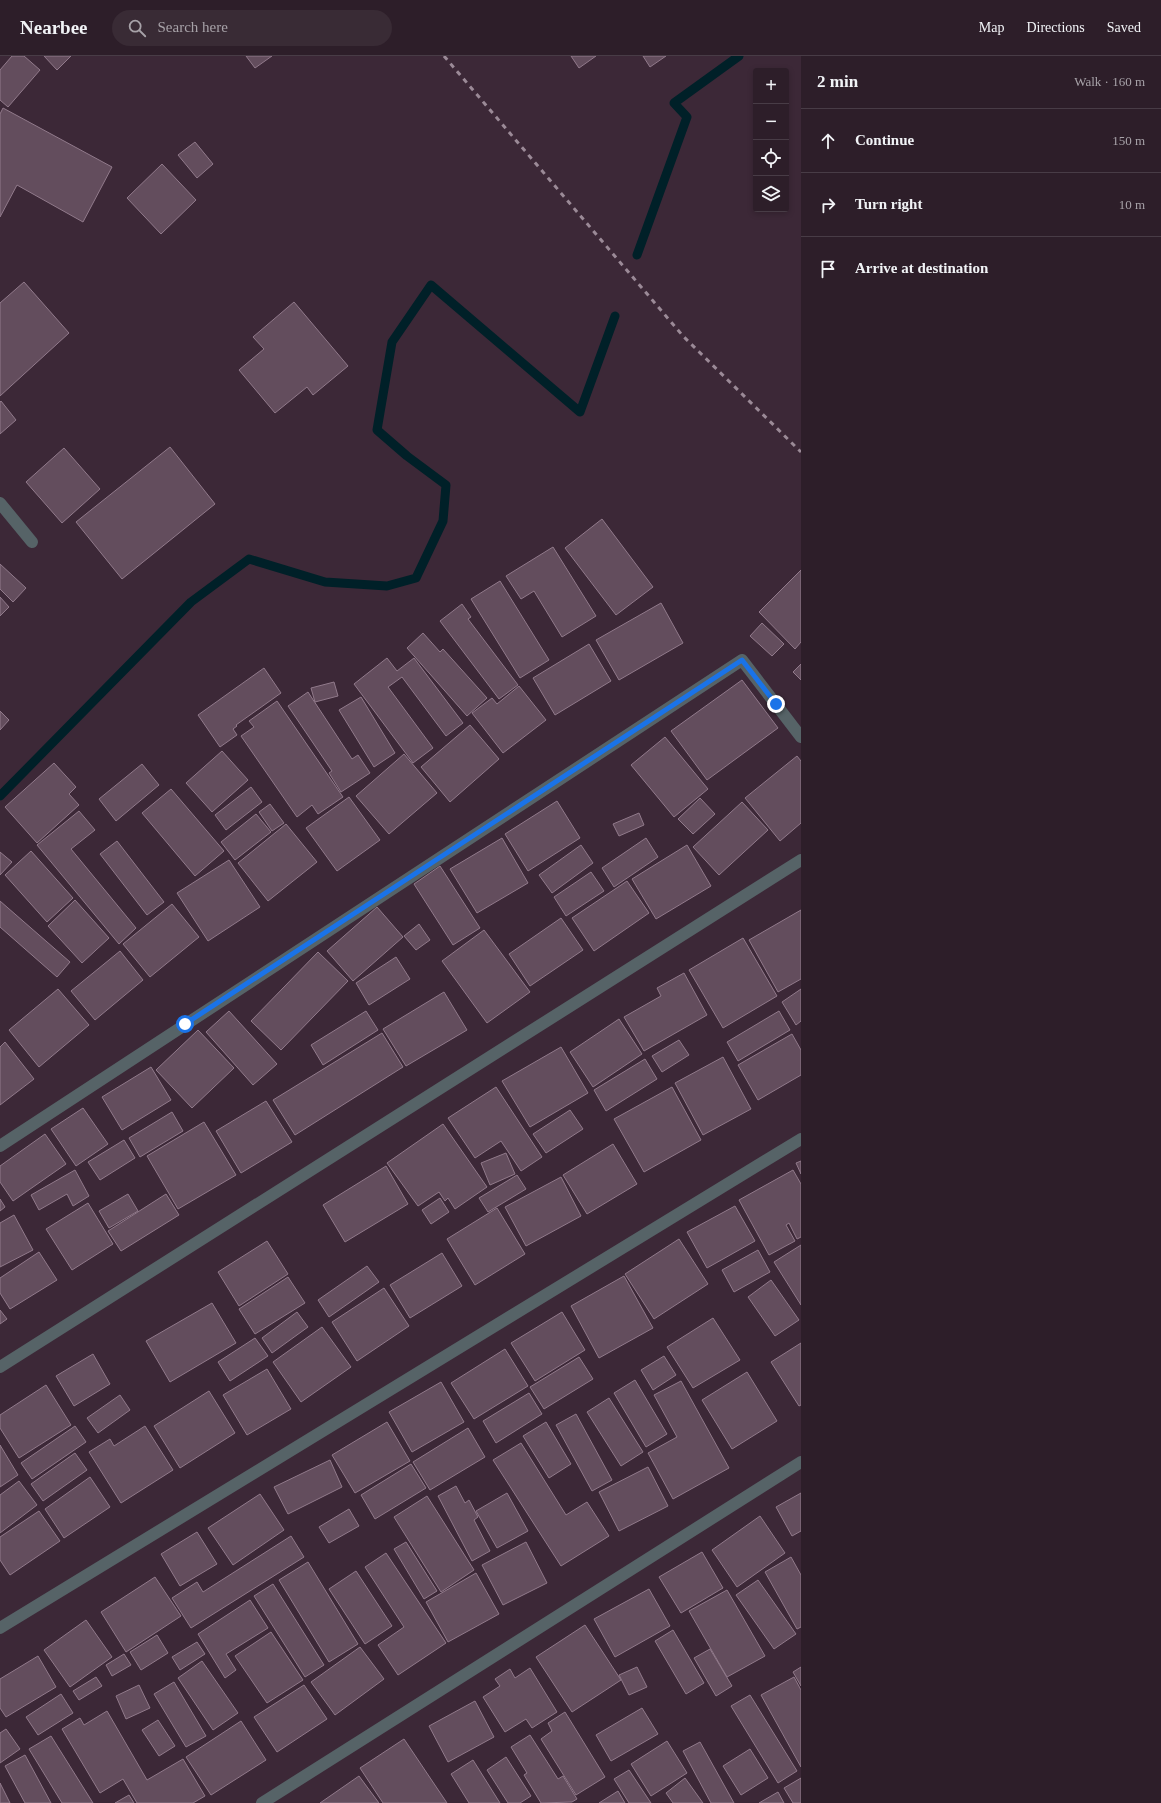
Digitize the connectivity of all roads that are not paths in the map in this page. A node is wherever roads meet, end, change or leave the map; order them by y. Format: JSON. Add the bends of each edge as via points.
{"nodes":[{"id":1,"x":0,"y":503,"type":"edge"},
{"id":2,"x":32,"y":542,"type":"dead end"},
{"id":3,"x":801,"y":737,"type":"edge"},
{"id":4,"x":801,"y":860,"type":"edge"},
{"id":5,"x":801,"y":1139,"type":"edge"},
{"id":6,"x":0,"y":1146,"type":"edge"},
{"id":7,"x":0,"y":1367,"type":"edge"},
{"id":8,"x":801,"y":1462,"type":"edge"},
{"id":9,"x":0,"y":1628,"type":"edge"},
{"id":10,"x":262,"y":1803,"type":"edge"}],
"edges":[{"from":1,"to":2,"type":"street"},
{"from":3,"to":6,"type":"street","via":[[742,660]]},
{"from":4,"to":7,"type":"street"},
{"from":5,"to":9,"type":"street"},
{"from":8,"to":10,"type":"street"}]}
